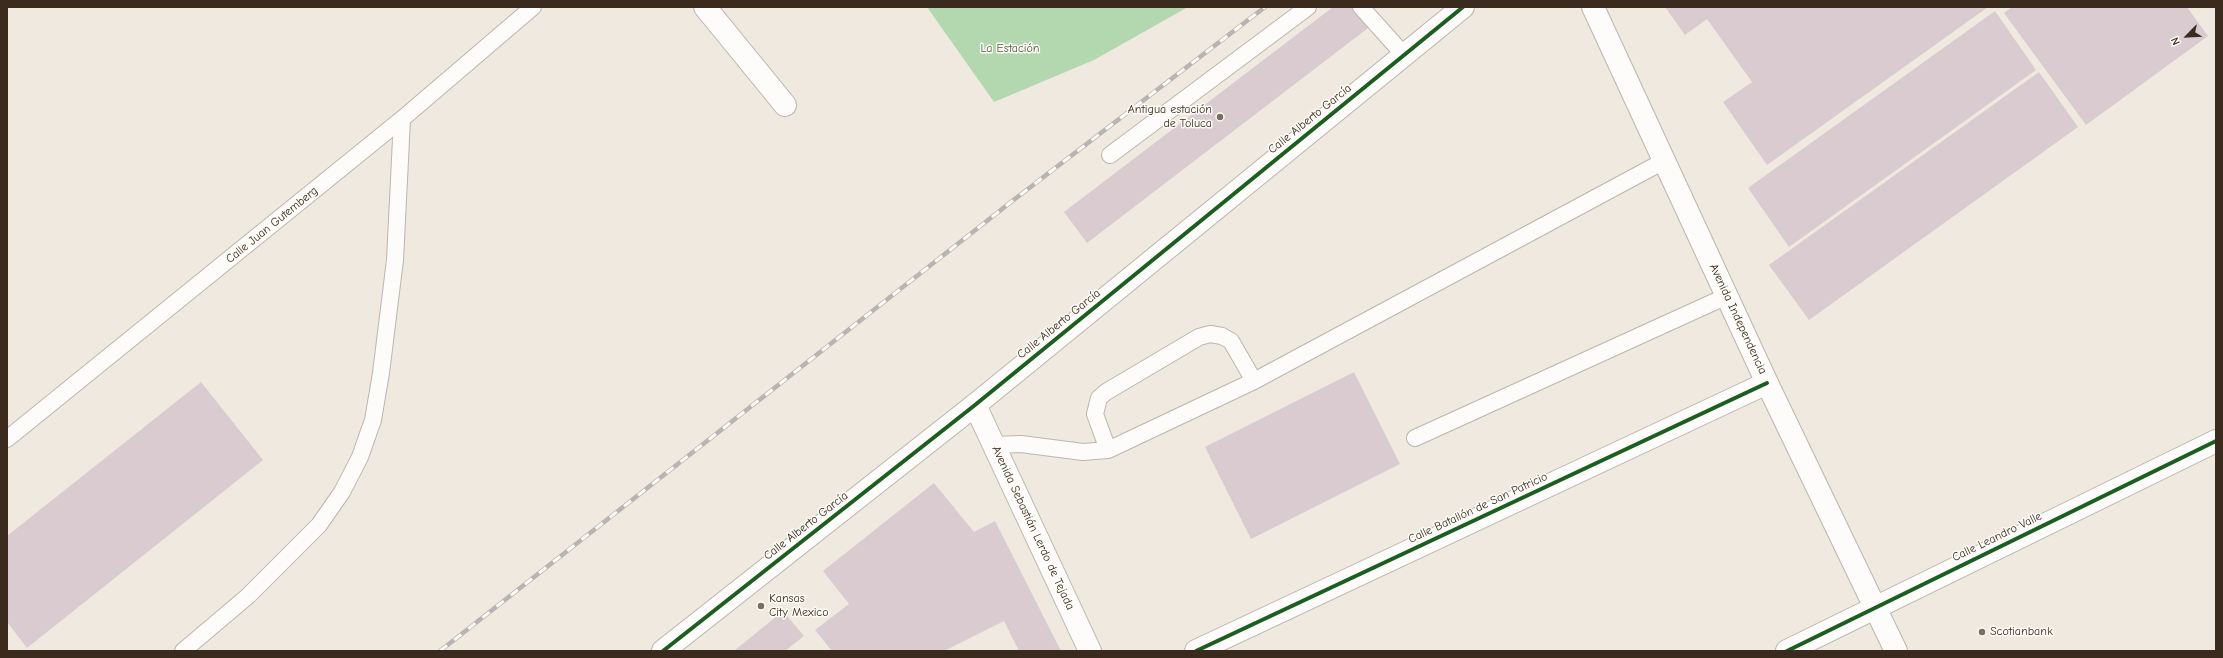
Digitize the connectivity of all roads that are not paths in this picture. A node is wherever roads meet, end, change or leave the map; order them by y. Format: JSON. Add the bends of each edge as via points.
{"nodes":[{"id":1,"x":533,"y":7,"type":"edge"},
{"id":2,"x":705,"y":7,"type":"edge"},
{"id":3,"x":1308,"y":7,"type":"edge"},
{"id":4,"x":1361,"y":7,"type":"edge"},
{"id":5,"x":1463,"y":7,"type":"edge"},
{"id":6,"x":1593,"y":7,"type":"edge"},
{"id":7,"x":1404,"y":55,"type":"junction"},
{"id":8,"x":785,"y":105,"type":"dead end"},
{"id":9,"x":402,"y":119,"type":"junction"},
{"id":10,"x":1110,"y":155,"type":"dead end"},
{"id":11,"x":1664,"y":161,"type":"junction"},
{"id":12,"x":1727,"y":296,"type":"junction"},
{"id":13,"x":1254,"y":381,"type":"junction"},
{"id":14,"x":1768,"y":383,"type":"junction"},
{"id":15,"x":975,"y":406,"type":"junction"},
{"id":16,"x":1415,"y":438,"type":"dead end"},
{"id":17,"x":7,"y":439,"type":"edge"},
{"id":18,"x":2216,"y":441,"type":"edge"},
{"id":19,"x":994,"y":446,"type":"junction"},
{"id":20,"x":1108,"y":450,"type":"junction"},
{"id":21,"x":1875,"y":608,"type":"junction"},
{"id":22,"x":183,"y":651,"type":"edge"},
{"id":23,"x":664,"y":651,"type":"edge"},
{"id":24,"x":1090,"y":651,"type":"edge"},
{"id":25,"x":1196,"y":651,"type":"edge"},
{"id":26,"x":1787,"y":651,"type":"edge"},
{"id":27,"x":1896,"y":651,"type":"edge"}],
"edges":[{"from":1,"to":9,"type":"lane","name":"Calle Juan Gutemberg"},
{"from":2,"to":8,"type":"street"},
{"from":3,"to":10,"type":"lane"},
{"from":4,"to":7,"type":"lane"},
{"from":5,"to":7,"type":"street","name":"Calle Alberto García"},
{"from":6,"to":11,"type":"street","name":"Avenida Independencia"},
{"from":7,"to":15,"type":"street","name":"Calle Alberto García"},
{"from":9,"to":17,"type":"lane","name":"Calle Juan Gutemberg"},
{"from":9,"to":22,"type":"lane","via":[[395,260],[381,373],[373,420],[360,457],[342,492],[319,525],[248,596]]},
{"from":11,"to":12,"type":"street","name":"Avenida Independencia"},
{"from":11,"to":13,"type":"lane"},
{"from":12,"to":14,"type":"street","name":"Avenida Independencia"},
{"from":12,"to":16,"type":"lane"},
{"from":13,"to":20,"type":"lane"},
{"from":13,"to":20,"type":"lane","via":[[1231,341],[1210,334],[1199,337],[1099,398],[1095,414]]},
{"from":14,"to":21,"type":"street","name":"Avenida Independencia"},
{"from":14,"to":25,"type":"street","name":"Calle Batallón de San Patricio"},
{"from":15,"to":19,"type":"street","name":"Avenida Sebastián Lerdo de Tejada"},
{"from":15,"to":23,"type":"street","name":"Calle Alberto García"},
{"from":18,"to":21,"type":"street","name":"Calle Leandro Valle"},
{"from":19,"to":20,"type":"lane","via":[[1021,444],[1083,452]]},
{"from":19,"to":24,"type":"street","name":"Avenida Sebastián Lerdo de Tejada"},
{"from":21,"to":26,"type":"street","name":"Calle Leandro Valle"},
{"from":21,"to":27,"type":"street","name":"Avenida Independencia"}]}
